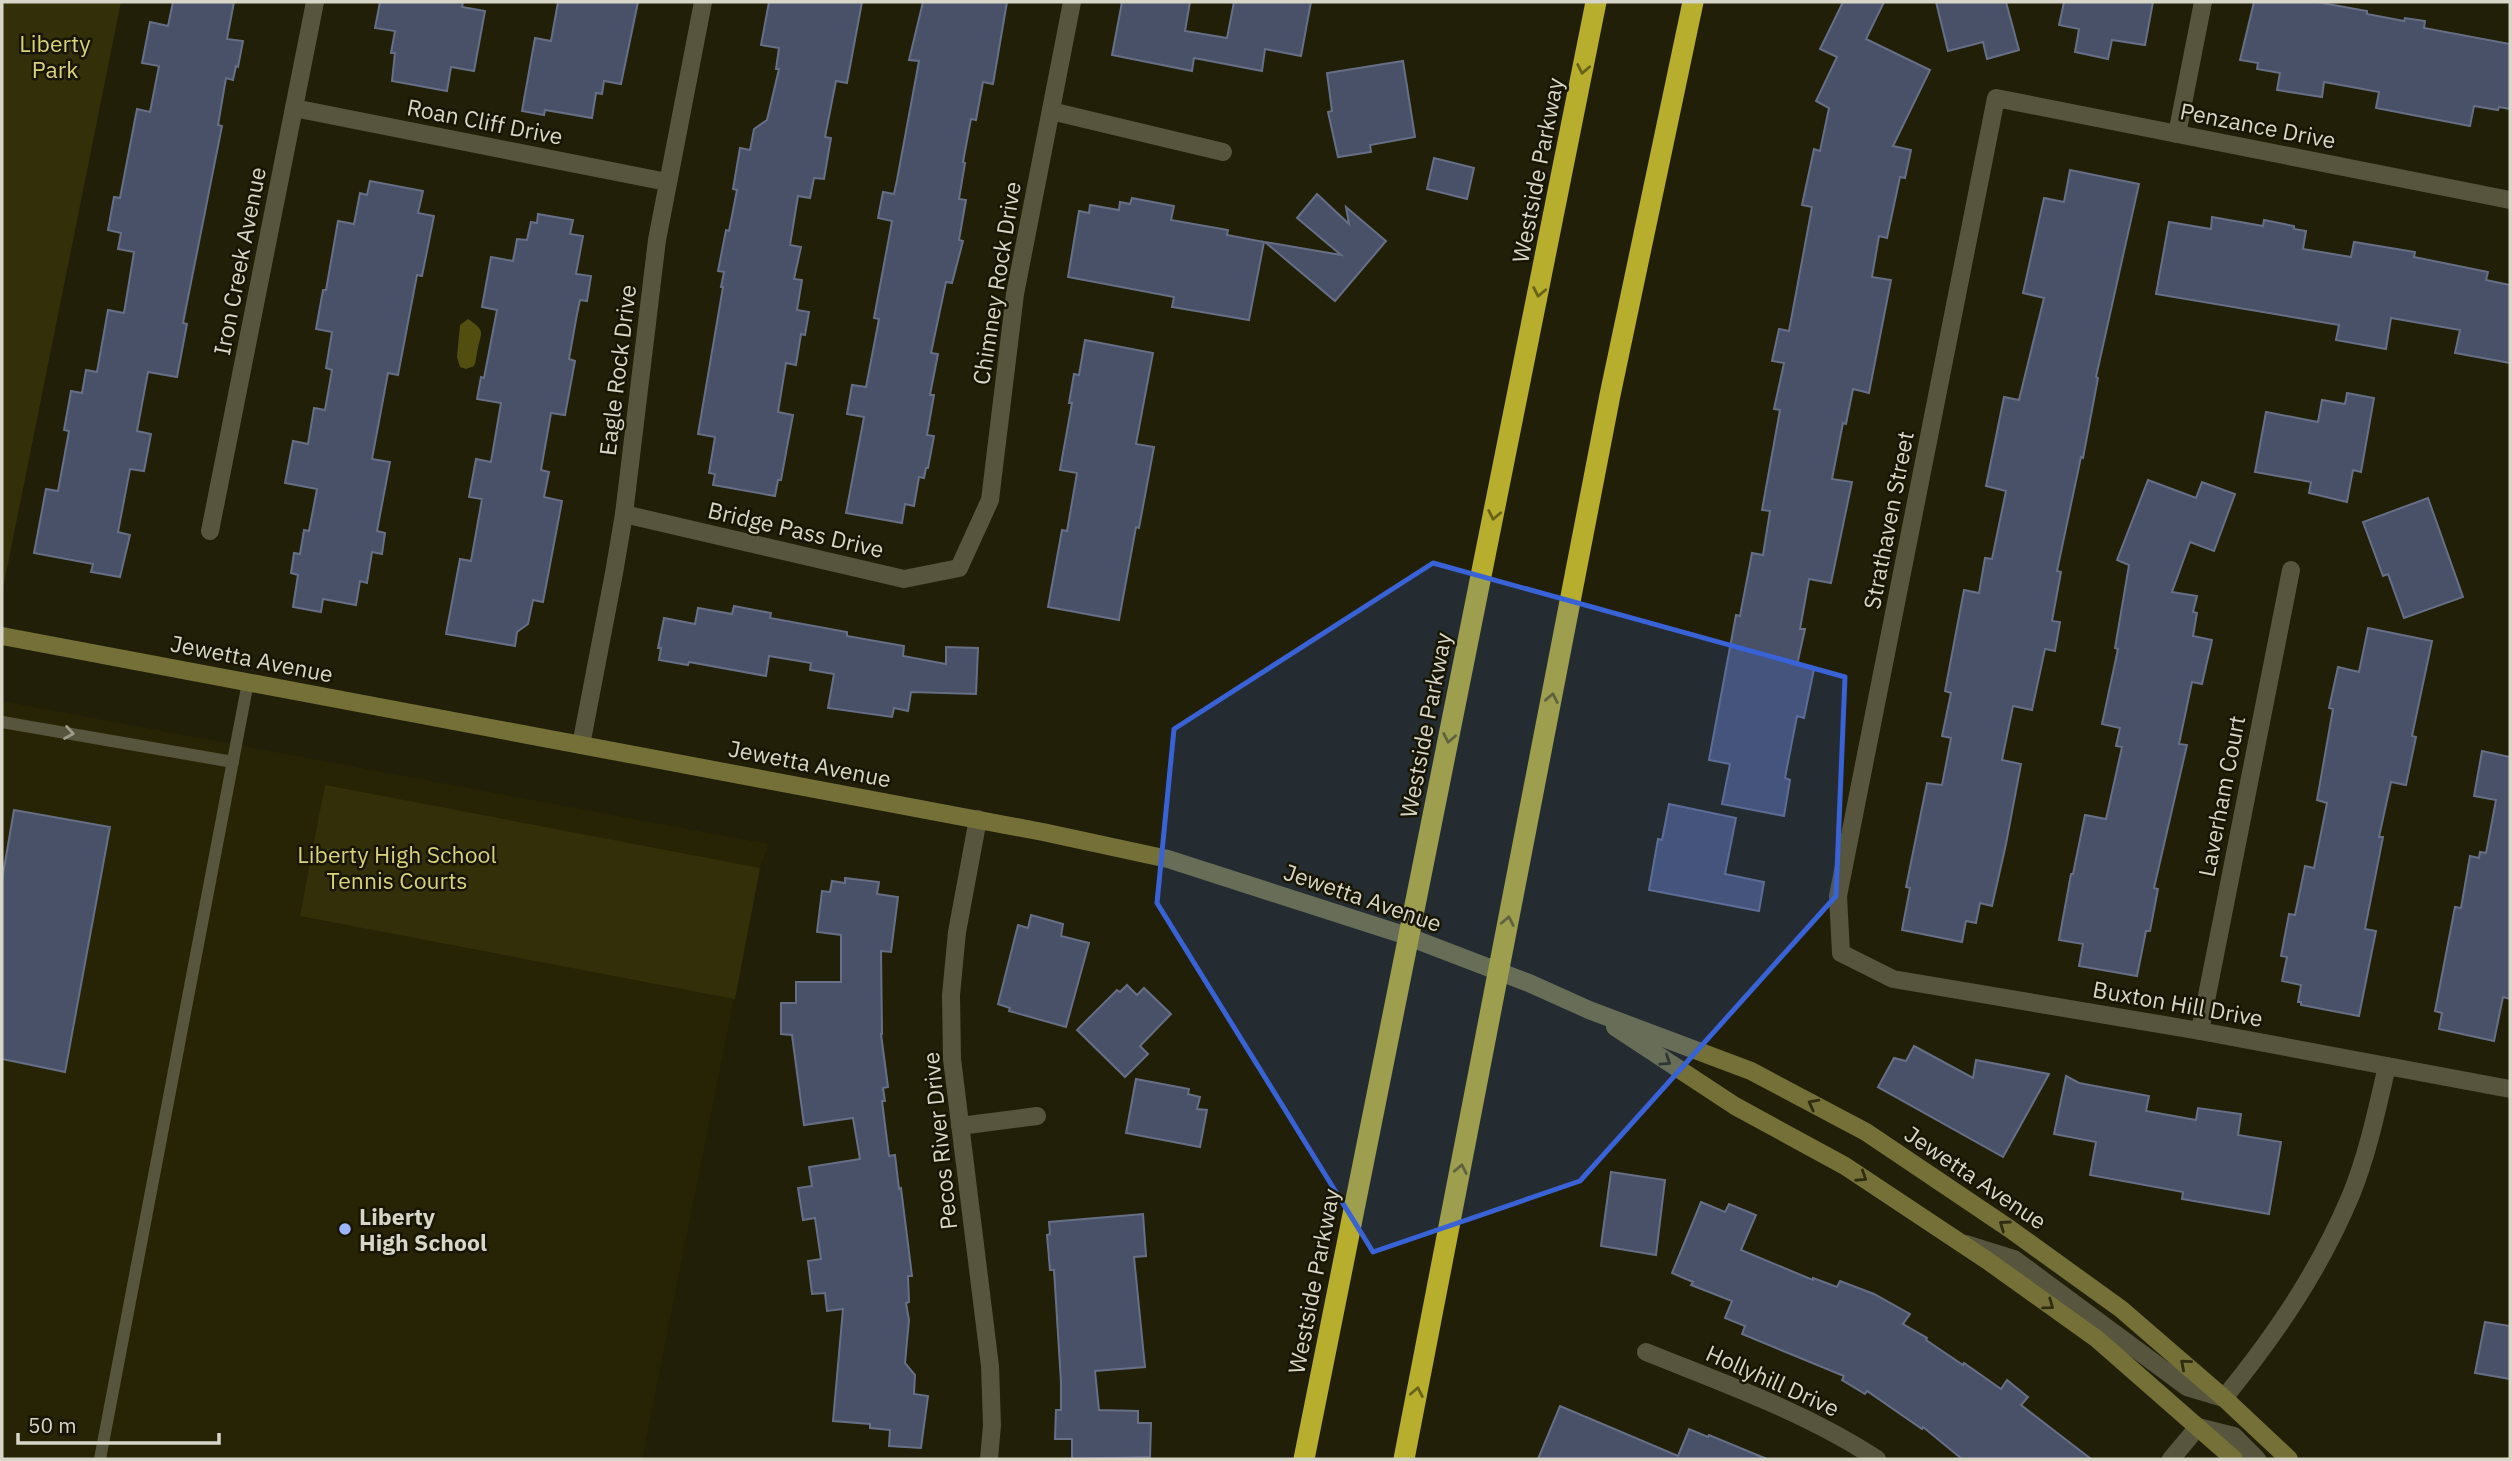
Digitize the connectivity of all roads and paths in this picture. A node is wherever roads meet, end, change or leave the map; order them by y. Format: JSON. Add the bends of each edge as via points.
{"nodes":[{"id":1,"x":315,"y":2,"type":"edge"},
{"id":2,"x":703,"y":2,"type":"edge"},
{"id":3,"x":1072,"y":2,"type":"edge"},
{"id":4,"x":1596,"y":2,"type":"edge"},
{"id":5,"x":1693,"y":2,"type":"edge"},
{"id":6,"x":2203,"y":2,"type":"edge"},
{"id":7,"x":1996,"y":98,"type":"joint"},
{"id":8,"x":294,"y":108,"type":"junction"},
{"id":9,"x":1051,"y":111,"type":"junction"},
{"id":10,"x":2177,"y":134,"type":"junction"},
{"id":11,"x":1223,"y":152,"type":"dead end"},
{"id":12,"x":667,"y":182,"type":"junction"},
{"id":13,"x":2510,"y":200,"type":"edge"},
{"id":14,"x":624,"y":514,"type":"junction"},
{"id":15,"x":210,"y":531,"type":"dead end"},
{"id":16,"x":959,"y":568,"type":"joint"},
{"id":17,"x":2291,"y":570,"type":"dead end"},
{"id":18,"x":2,"y":636,"type":"edge"},
{"id":19,"x":248,"y":682,"type":"junction"},
{"id":20,"x":2,"y":722,"type":"edge"},
{"id":21,"x":580,"y":745,"type":"junction"},
{"id":22,"x":233,"y":762,"type":"junction"},
{"id":23,"x":978,"y":819,"type":"junction"},
{"id":24,"x":1841,"y":953,"type":"joint"},
{"id":25,"x":1589,"y":1010,"type":"junction"},
{"id":26,"x":2200,"y":1031,"type":"junction"},
{"id":27,"x":2387,"y":1066,"type":"junction"},
{"id":28,"x":2510,"y":1089,"type":"edge"},
{"id":29,"x":1037,"y":1116,"type":"dead end"},
{"id":30,"x":960,"y":1126,"type":"junction"},
{"id":31,"x":1958,"y":1241,"type":"junction"},
{"id":32,"x":1646,"y":1352,"type":"dead end"},
{"id":33,"x":2224,"y":1398,"type":"junction"},
{"id":34,"x":2199,"y":1427,"type":"junction"},
{"id":35,"x":100,"y":1459,"type":"edge"},
{"id":36,"x":989,"y":1459,"type":"edge"},
{"id":37,"x":1304,"y":1459,"type":"edge"},
{"id":38,"x":1405,"y":1459,"type":"edge"},
{"id":39,"x":1877,"y":1459,"type":"edge"},
{"id":40,"x":2171,"y":1459,"type":"edge"},
{"id":41,"x":2234,"y":1459,"type":"edge"},
{"id":42,"x":2257,"y":1459,"type":"edge"},
{"id":43,"x":2289,"y":1459,"type":"edge"}],
"edges":[{"from":1,"to":8,"type":"street","name":"Iron Creek Avenue"},
{"from":2,"to":12,"type":"street","name":"Eagle Rock Drive"},
{"from":3,"to":9,"type":"street","name":"Chimney Rock Drive"},
{"from":4,"to":37,"type":"highway","name":"Westside Parkway","one_way":true},
{"from":38,"to":5,"type":"highway","one_way":true,"via":[[1610,395]]},
{"from":6,"to":10,"type":"street"},
{"from":7,"to":10,"type":"street","name":"Penzance Drive"},
{"from":7,"to":24,"type":"street","name":"Strathaven Street","via":[[1838,896]]},
{"from":8,"to":12,"type":"street","name":"Roan Cliff Drive"},
{"from":8,"to":15,"type":"street","name":"Iron Creek Avenue"},
{"from":9,"to":11,"type":"street"},
{"from":9,"to":16,"type":"street","name":"Chimney Rock Drive","via":[[1015,294],[990,500]]},
{"from":10,"to":13,"type":"street","name":"Penzance Drive"},
{"from":12,"to":14,"type":"street","name":"Eagle Rock Drive"},
{"from":14,"to":16,"type":"street","name":"Bridge Pass Drive","via":[[904,579]]},
{"from":14,"to":21,"type":"street","name":"Eagle Rock Drive"},
{"from":17,"to":26,"type":"street","name":"Laverham Court"},
{"from":18,"to":19,"type":"street","name":"Jewetta Avenue"},
{"from":19,"to":21,"type":"street","name":"Jewetta Avenue"},
{"from":19,"to":22,"type":"lane"},
{"from":20,"to":22,"type":"lane","one_way":true},
{"from":21,"to":23,"type":"street","name":"Jewetta Avenue"},
{"from":22,"to":35,"type":"lane"},
{"from":23,"to":25,"type":"street","name":"Jewetta Avenue","via":[[1168,859],[1465,958]]},
{"from":23,"to":30,"type":"street","name":"Pecos River Drive","via":[[957,932],[951,995]]},
{"from":24,"to":26,"type":"street","name":"Buxton Hill Drive","via":[[1893,979]]},
{"from":25,"to":31,"type":"street","name":"Jewetta Avenue","one_way":true,"via":[[1735,1106],[1845,1166]]},
{"from":33,"to":25,"type":"street","name":"Jewetta Avenue","one_way":true,"via":[[2121,1308],[1866,1132],[1751,1071]]},
{"from":26,"to":27,"type":"street","name":"Buxton Hill Drive"},
{"from":27,"to":28,"type":"street","name":"Buxton Hill Drive"},
{"from":27,"to":33,"type":"street","via":[[2352,1193],[2326,1251],[2293,1307]]},
{"from":29,"to":30,"type":"street"},
{"from":30,"to":36,"type":"street","name":"Pecos River Drive","via":[[990,1366]]},
{"from":31,"to":33,"type":"street","via":[[2014,1259],[2187,1387]]},
{"from":31,"to":34,"type":"street","name":"Jewetta Avenue","one_way":true,"via":[[2097,1339]]},
{"from":32,"to":39,"type":"street","name":"Hollyhill Drive","via":[[1792,1411]]},
{"from":33,"to":43,"type":"street","name":"Jewetta Avenue"},
{"from":34,"to":40,"type":"street"},
{"from":34,"to":41,"type":"street","name":"Jewetta Avenue"},
{"from":34,"to":42,"type":"street","via":[[2234,1436]]}]}
